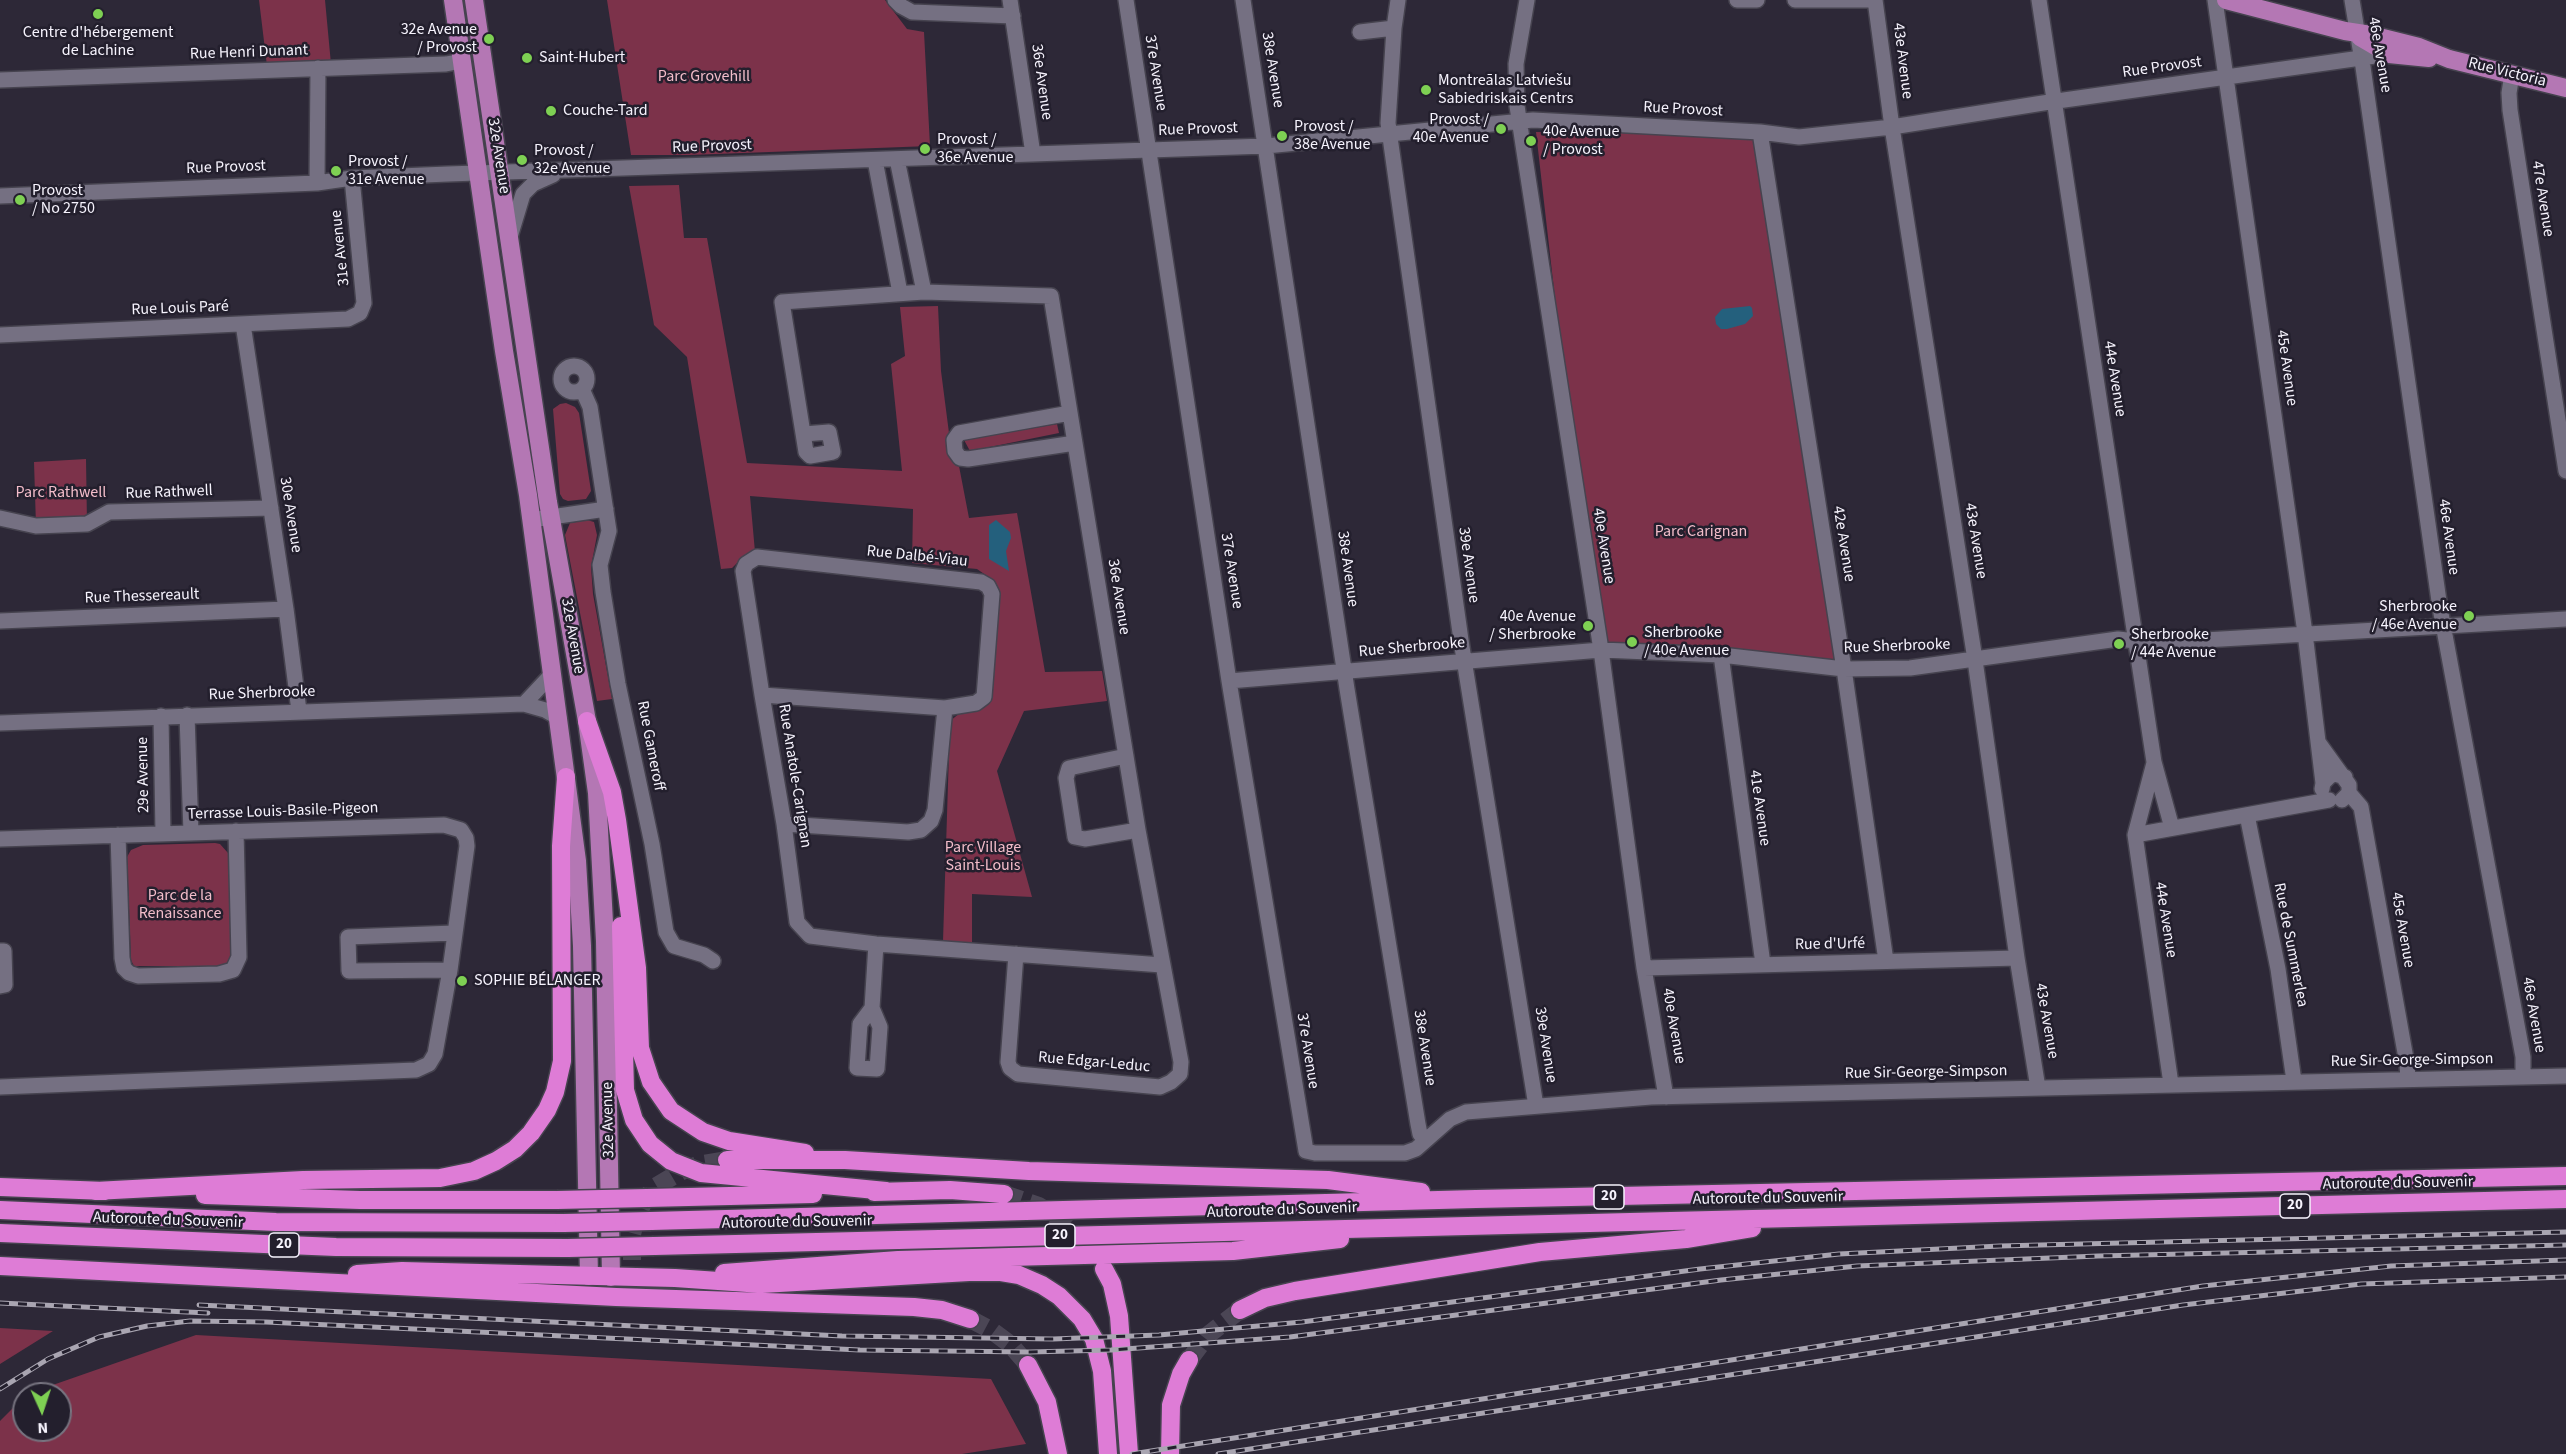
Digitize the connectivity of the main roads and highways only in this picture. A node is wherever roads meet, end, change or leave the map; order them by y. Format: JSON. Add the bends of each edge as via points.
{"nodes":[{"id":1,"x":453,"y":0,"type":"edge"},
{"id":2,"x":474,"y":0,"type":"edge"},
{"id":3,"x":2226,"y":0,"type":"edge"},
{"id":4,"x":2356,"y":34,"type":"junction"},
{"id":5,"x":2449,"y":59,"type":"junction"},
{"id":6,"x":2566,"y":88,"type":"edge"},
{"id":7,"x":587,"y":721,"type":"junction"},
{"id":8,"x":566,"y":777,"type":"junction"},
{"id":9,"x":620,"y":835,"type":"junction"},
{"id":10,"x":727,"y":1160,"type":"tunnel mouth"},
{"id":11,"x":845,"y":1160,"type":"junction"},
{"id":12,"x":2566,"y":1176,"type":"edge"},
{"id":13,"x":0,"y":1187,"type":"edge"},
{"id":14,"x":95,"y":1191,"type":"junction"},
{"id":15,"x":886,"y":1191,"type":"junction"},
{"id":16,"x":1004,"y":1194,"type":"tunnel mouth"},
{"id":17,"x":1476,"y":1199,"type":"junction"},
{"id":18,"x":2566,"y":1199,"type":"edge"},
{"id":19,"x":0,"y":1210,"type":"edge"},
{"id":20,"x":1815,"y":1218,"type":"junction"},
{"id":21,"x":1467,"y":1226,"type":"junction"},
{"id":22,"x":0,"y":1233,"type":"edge"},
{"id":23,"x":0,"y":1266,"type":"edge"},
{"id":24,"x":1104,"y":1269,"type":"dead end"},
{"id":25,"x":589,"y":1276,"type":"junction"},
{"id":26,"x":611,"y":1277,"type":"junction"},
{"id":27,"x":675,"y":1278,"type":"junction"},
{"id":28,"x":287,"y":1279,"type":"junction"},
{"id":29,"x":1240,"y":1310,"type":"tunnel mouth"},
{"id":30,"x":970,"y":1319,"type":"tunnel mouth"},
{"id":31,"x":1189,"y":1360,"type":"tunnel mouth"},
{"id":32,"x":1028,"y":1365,"type":"tunnel mouth"},
{"id":33,"x":1058,"y":1454,"type":"edge"},
{"id":34,"x":1108,"y":1454,"type":"edge"},
{"id":35,"x":1129,"y":1454,"type":"edge"},
{"id":36,"x":1170,"y":1454,"type":"edge"}],
"edges":[{"from":1,"to":8,"type":"main road","name":"32e Avenue"},
{"from":2,"to":7,"type":"main road","name":"32e Avenue","via":[[551,517]]},
{"from":3,"to":4,"type":"main road","name":"Rue Victoria"},
{"from":4,"to":5,"type":"main road","name":"Rue Victoria","via":[[2419,47]]},
{"from":4,"to":5,"type":"main road","name":"Rue Victoria","via":[[2389,54]]},
{"from":5,"to":6,"type":"main road","name":"Rue Victoria"},
{"from":7,"to":9,"type":"highway","via":[[612,792]]},
{"from":7,"to":26,"type":"main road","name":"32e Avenue","via":[[602,871]]},
{"from":8,"to":14,"type":"highway","via":[[561,846],[562,1061],[547,1110],[515,1149],[474,1171],[440,1178],[303,1180]]},
{"from":8,"to":25,"type":"main road","name":"32e Avenue","via":[[581,903]]},
{"from":9,"to":11,"type":"highway","via":[[637,968],[640,1048],[647,1074],[660,1098],[687,1124],[721,1140]]},
{"from":9,"to":15,"type":"highway","via":[[625,1090],[634,1120],[645,1138],[671,1161],[700,1173]]},
{"from":10,"to":11,"type":"highway"},
{"from":11,"to":17,"type":"highway","via":[[1038,1172],[1328,1180]]},
{"from":12,"to":17,"type":"highway","name":"Autoroute du Souvenir","number":"20"},
{"from":13,"to":14,"type":"highway"},
{"from":14,"to":15,"type":"highway","bridge":true,"via":[[360,1200],[557,1200]]},
{"from":15,"to":16,"type":"highway"},
{"from":17,"to":19,"type":"highway","name":"Autoroute du Souvenir","number":"20","bridge":true,"via":[[564,1223],[288,1222]]},
{"from":18,"to":20,"type":"highway","name":"Autoroute du Souvenir","number":"20"},
{"from":20,"to":21,"type":"highway","name":"Autoroute du Souvenir","number":"20"},
{"from":20,"to":29,"type":"highway","via":[[1686,1239],[1540,1252],[1287,1293]]},
{"from":21,"to":22,"type":"highway","name":"Autoroute du Souvenir","number":"20","bridge":true,"via":[[568,1248],[336,1247]]},
{"from":21,"to":27,"type":"highway","via":[[1233,1251],[888,1261]]},
{"from":23,"to":28,"type":"highway"},
{"from":24,"to":35,"type":"highway","via":[[1117,1304]]},
{"from":25,"to":26,"type":"highway"},
{"from":25,"to":28,"type":"highway","via":[[402,1272]]},
{"from":26,"to":27,"type":"highway","via":[[632,1268]]},
{"from":27,"to":34,"type":"highway","via":[[762,1284],[969,1272],[1019,1275],[1055,1292],[1082,1319],[1097,1348]]},
{"from":28,"to":30,"type":"highway","via":[[914,1307]]},
{"from":31,"to":36,"type":"highway","via":[[1171,1405]]},
{"from":32,"to":33,"type":"highway","via":[[1047,1402]]}]}
